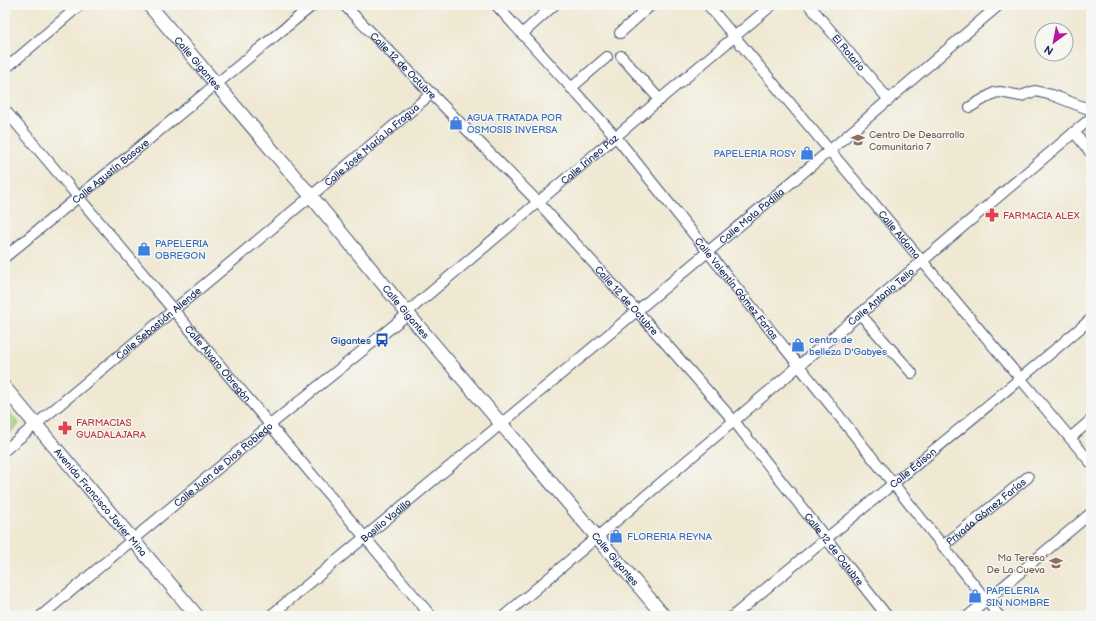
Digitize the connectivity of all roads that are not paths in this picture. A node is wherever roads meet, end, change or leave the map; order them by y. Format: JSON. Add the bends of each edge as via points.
{"nodes":[{"id":1,"x":80,"y":5,"type":"edge"},
{"id":2,"x":149,"y":5,"type":"edge"},
{"id":3,"x":314,"y":5,"type":"edge"},
{"id":4,"x":344,"y":5,"type":"edge"},
{"id":5,"x":496,"y":5,"type":"edge"},
{"id":6,"x":554,"y":5,"type":"edge"},
{"id":7,"x":651,"y":5,"type":"edge"},
{"id":8,"x":708,"y":5,"type":"edge"},
{"id":9,"x":772,"y":5,"type":"edge"},
{"id":10,"x":809,"y":5,"type":"edge"},
{"id":11,"x":999,"y":5,"type":"edge"},
{"id":12,"x":620,"y":33,"type":"dead end"},
{"id":13,"x":522,"y":34,"type":"junction"},
{"id":14,"x":735,"y":36,"type":"junction"},
{"id":15,"x":621,"y":56,"type":"dead end"},
{"id":16,"x":607,"y":57,"type":"dead end"},
{"id":17,"x":5,"y":69,"type":"edge"},
{"id":18,"x":217,"y":85,"type":"junction"},
{"id":19,"x":571,"y":88,"type":"junction"},
{"id":20,"x":432,"y":93,"type":"junction"},
{"id":21,"x":660,"y":100,"type":"junction"},
{"id":22,"x":888,"y":100,"type":"junction"},
{"id":23,"x":970,"y":107,"type":"dead end"},
{"id":24,"x":5,"y":110,"type":"edge"},
{"id":25,"x":1091,"y":110,"type":"edge"},
{"id":26,"x":1091,"y":118,"type":"edge"},
{"id":27,"x":1074,"y":132,"type":"junction"},
{"id":28,"x":616,"y":137,"type":"junction"},
{"id":29,"x":829,"y":151,"type":"junction"},
{"id":30,"x":1091,"y":154,"type":"edge"},
{"id":31,"x":311,"y":196,"type":"junction"},
{"id":32,"x":78,"y":197,"type":"junction"},
{"id":33,"x":538,"y":202,"type":"junction"},
{"id":34,"x":708,"y":252,"type":"junction"},
{"id":35,"x":5,"y":257,"type":"edge"},
{"id":36,"x":922,"y":261,"type":"junction"},
{"id":37,"x":174,"y":310,"type":"junction"},
{"id":38,"x":637,"y":311,"type":"junction"},
{"id":39,"x":408,"y":314,"type":"junction"},
{"id":40,"x":860,"y":314,"type":"junction"},
{"id":41,"x":1091,"y":319,"type":"edge"},
{"id":42,"x":798,"y":366,"type":"junction"},
{"id":43,"x":912,"y":373,"type":"dead end"},
{"id":44,"x":1021,"y":379,"type":"junction"},
{"id":45,"x":5,"y":388,"type":"edge"},
{"id":46,"x":1091,"y":420,"type":"edge"},
{"id":47,"x":734,"y":421,"type":"junction"},
{"id":48,"x":36,"y":424,"type":"junction"},
{"id":49,"x":502,"y":424,"type":"junction"},
{"id":50,"x":270,"y":425,"type":"junction"},
{"id":51,"x":1070,"y":438,"type":"junction"},
{"id":52,"x":5,"y":450,"type":"edge"},
{"id":53,"x":1091,"y":463,"type":"edge"},
{"id":54,"x":1028,"y":477,"type":"dead end"},
{"id":55,"x":893,"y":483,"type":"junction"},
{"id":56,"x":1091,"y":513,"type":"edge"},
{"id":57,"x":365,"y":536,"type":"junction"},
{"id":58,"x":597,"y":537,"type":"junction"},
{"id":59,"x":826,"y":538,"type":"junction"},
{"id":60,"x":132,"y":539,"type":"junction"},
{"id":61,"x":943,"y":546,"type":"junction"},
{"id":62,"x":987,"y":600,"type":"junction"},
{"id":63,"x":41,"y":616,"type":"edge"},
{"id":64,"x":197,"y":616,"type":"edge"},
{"id":65,"x":270,"y":616,"type":"edge"},
{"id":66,"x":432,"y":616,"type":"edge"},
{"id":67,"x":504,"y":616,"type":"edge"},
{"id":68,"x":664,"y":616,"type":"edge"},
{"id":69,"x":733,"y":616,"type":"edge"},
{"id":70,"x":887,"y":616,"type":"edge"},
{"id":71,"x":968,"y":616,"type":"edge"},
{"id":72,"x":999,"y":616,"type":"edge"}],
"edges":[{"from":1,"to":17,"type":"street"},
{"from":2,"to":18,"type":"main road","name":"Calle Gigantes"},
{"from":3,"to":18,"type":"street","name":"Calle Agustín Basave"},
{"from":4,"to":20,"type":"street","name":"Calle 12 de Octubre"},
{"from":5,"to":13,"type":"street","name":"Calle Valentín Gómez Farías"},
{"from":6,"to":13,"type":"street"},
{"from":7,"to":12,"type":"street"},
{"from":8,"to":14,"type":"street","name":"Calle Aldama"},
{"from":9,"to":14,"type":"street","name":"Calle Irineo Paz"},
{"from":10,"to":22,"type":"street","name":"El Rotario"},
{"from":11,"to":22,"type":"street","name":"Calle Mota Padilla"},
{"from":13,"to":19,"type":"street","name":"Calle Valentín Gómez Farías"},
{"from":14,"to":21,"type":"street","name":"Calle Irineo Paz"},
{"from":14,"to":29,"type":"street","name":"Calle Aldama"},
{"from":15,"to":21,"type":"street"},
{"from":16,"to":19,"type":"street"},
{"from":18,"to":31,"type":"main road","name":"Calle Gigantes"},
{"from":18,"to":32,"type":"street","name":"Calle Agustín Basave"},
{"from":19,"to":28,"type":"street","name":"Calle Valentín Gómez Farías"},
{"from":20,"to":31,"type":"street","name":"Calle José María la Fragua"},
{"from":20,"to":33,"type":"street","name":"Calle 12 de Octubre"},
{"from":21,"to":28,"type":"street","name":"Calle Irineo Paz"},
{"from":22,"to":29,"type":"street","name":"Calle Mota Padilla"},
{"from":23,"to":25,"type":"street","via":[[994,93],[1021,96],[1035,92],[1052,95]]},
{"from":24,"to":32,"type":"street","name":"Calle Álvaro Obregón"},
{"from":26,"to":27,"type":"street","name":"Calle Antonio Tello"},
{"from":27,"to":30,"type":"street"},
{"from":27,"to":36,"type":"street","name":"Calle Antonio Tello"},
{"from":28,"to":33,"type":"street","name":"Calle Irineo Paz"},
{"from":28,"to":34,"type":"street","name":"Calle Valentín Gómez Farías"},
{"from":29,"to":34,"type":"street","name":"Calle Mota Padilla"},
{"from":29,"to":36,"type":"street","name":"Calle Aldama"},
{"from":31,"to":37,"type":"street","name":"Calle Sebastián Allende"},
{"from":31,"to":39,"type":"main road","name":"Calle Gigantes"},
{"from":32,"to":35,"type":"street","name":"Calle Agustín Basave"},
{"from":32,"to":37,"type":"street","name":"Calle Álvaro Obregón"},
{"from":33,"to":38,"type":"street","name":"Calle 12 de Octubre"},
{"from":33,"to":39,"type":"street","name":"Calle Irineo Paz"},
{"from":34,"to":38,"type":"street","name":"Calle Mota Padilla"},
{"from":34,"to":42,"type":"street","name":"Calle Valentín Gómez Farías"},
{"from":36,"to":40,"type":"street","name":"Calle Antonio Tello"},
{"from":36,"to":44,"type":"street","name":"Calle Aldama"},
{"from":37,"to":48,"type":"street","name":"Calle Sebastián Allende"},
{"from":37,"to":50,"type":"street","name":"Calle Álvaro Obregón"},
{"from":38,"to":47,"type":"street","name":"Calle 12 de Octubre"},
{"from":38,"to":49,"type":"street","name":"Calle Mota Padilla"},
{"from":39,"to":49,"type":"main road","name":"Calle Gigantes"},
{"from":39,"to":50,"type":"street","name":"Calle Juan de Dios Robledo"},
{"from":40,"to":42,"type":"street","name":"Calle Antonio Tello"},
{"from":40,"to":43,"type":"street"},
{"from":41,"to":44,"type":"street","name":"Calle Édison"},
{"from":42,"to":47,"type":"street","name":"Calle Antonio Tello"},
{"from":42,"to":55,"type":"street","name":"Calle Valentín Gómez Farías"},
{"from":44,"to":51,"type":"street","name":"Calle Aldama"},
{"from":44,"to":55,"type":"street","name":"Calle Édison"},
{"from":45,"to":48,"type":"main road","name":"Avenida Francisco Javier Mina"},
{"from":46,"to":51,"type":"street"},
{"from":47,"to":58,"type":"street","name":"Calle Antonio Tello"},
{"from":47,"to":59,"type":"street","name":"Calle 12 de Octubre"},
{"from":48,"to":52,"type":"street","name":"Calle Sebastián Allende"},
{"from":48,"to":60,"type":"main road","name":"Avenida Francisco Javier Mina"},
{"from":49,"to":57,"type":"street","name":"Basilio Vadillo"},
{"from":49,"to":58,"type":"main road","name":"Calle Gigantes"},
{"from":50,"to":57,"type":"street","name":"Calle Álvaro Obregón"},
{"from":50,"to":60,"type":"street","name":"Calle Juan de Dios Robledo"},
{"from":51,"to":53,"type":"street","name":"Calle Aldama"},
{"from":54,"to":61,"type":"street","name":"Privada Gómez Farías"},
{"from":55,"to":59,"type":"street","name":"Calle Édison"},
{"from":55,"to":61,"type":"street","name":"Calle Valentín Gómez Farías"},
{"from":56,"to":62,"type":"street"},
{"from":57,"to":65,"type":"street","name":"Basilio Vadillo"},
{"from":57,"to":66,"type":"street","name":"Calle Álvaro Obregón"},
{"from":58,"to":67,"type":"street","name":"Calle Antonio Tello"},
{"from":58,"to":68,"type":"main road","name":"Calle Gigantes"},
{"from":59,"to":69,"type":"street","name":"Calle Édison"},
{"from":59,"to":70,"type":"street","name":"Calle 12 de Octubre"},
{"from":60,"to":63,"type":"street","name":"Calle Juan de Dios Robledo"},
{"from":60,"to":64,"type":"main road","name":"Avenida Francisco Javier Mina"},
{"from":61,"to":62,"type":"street","name":"Calle Valentín Gómez Farías"},
{"from":62,"to":71,"type":"street"},
{"from":62,"to":72,"type":"street","name":"Calle Valentín Gómez Farías"}]}
